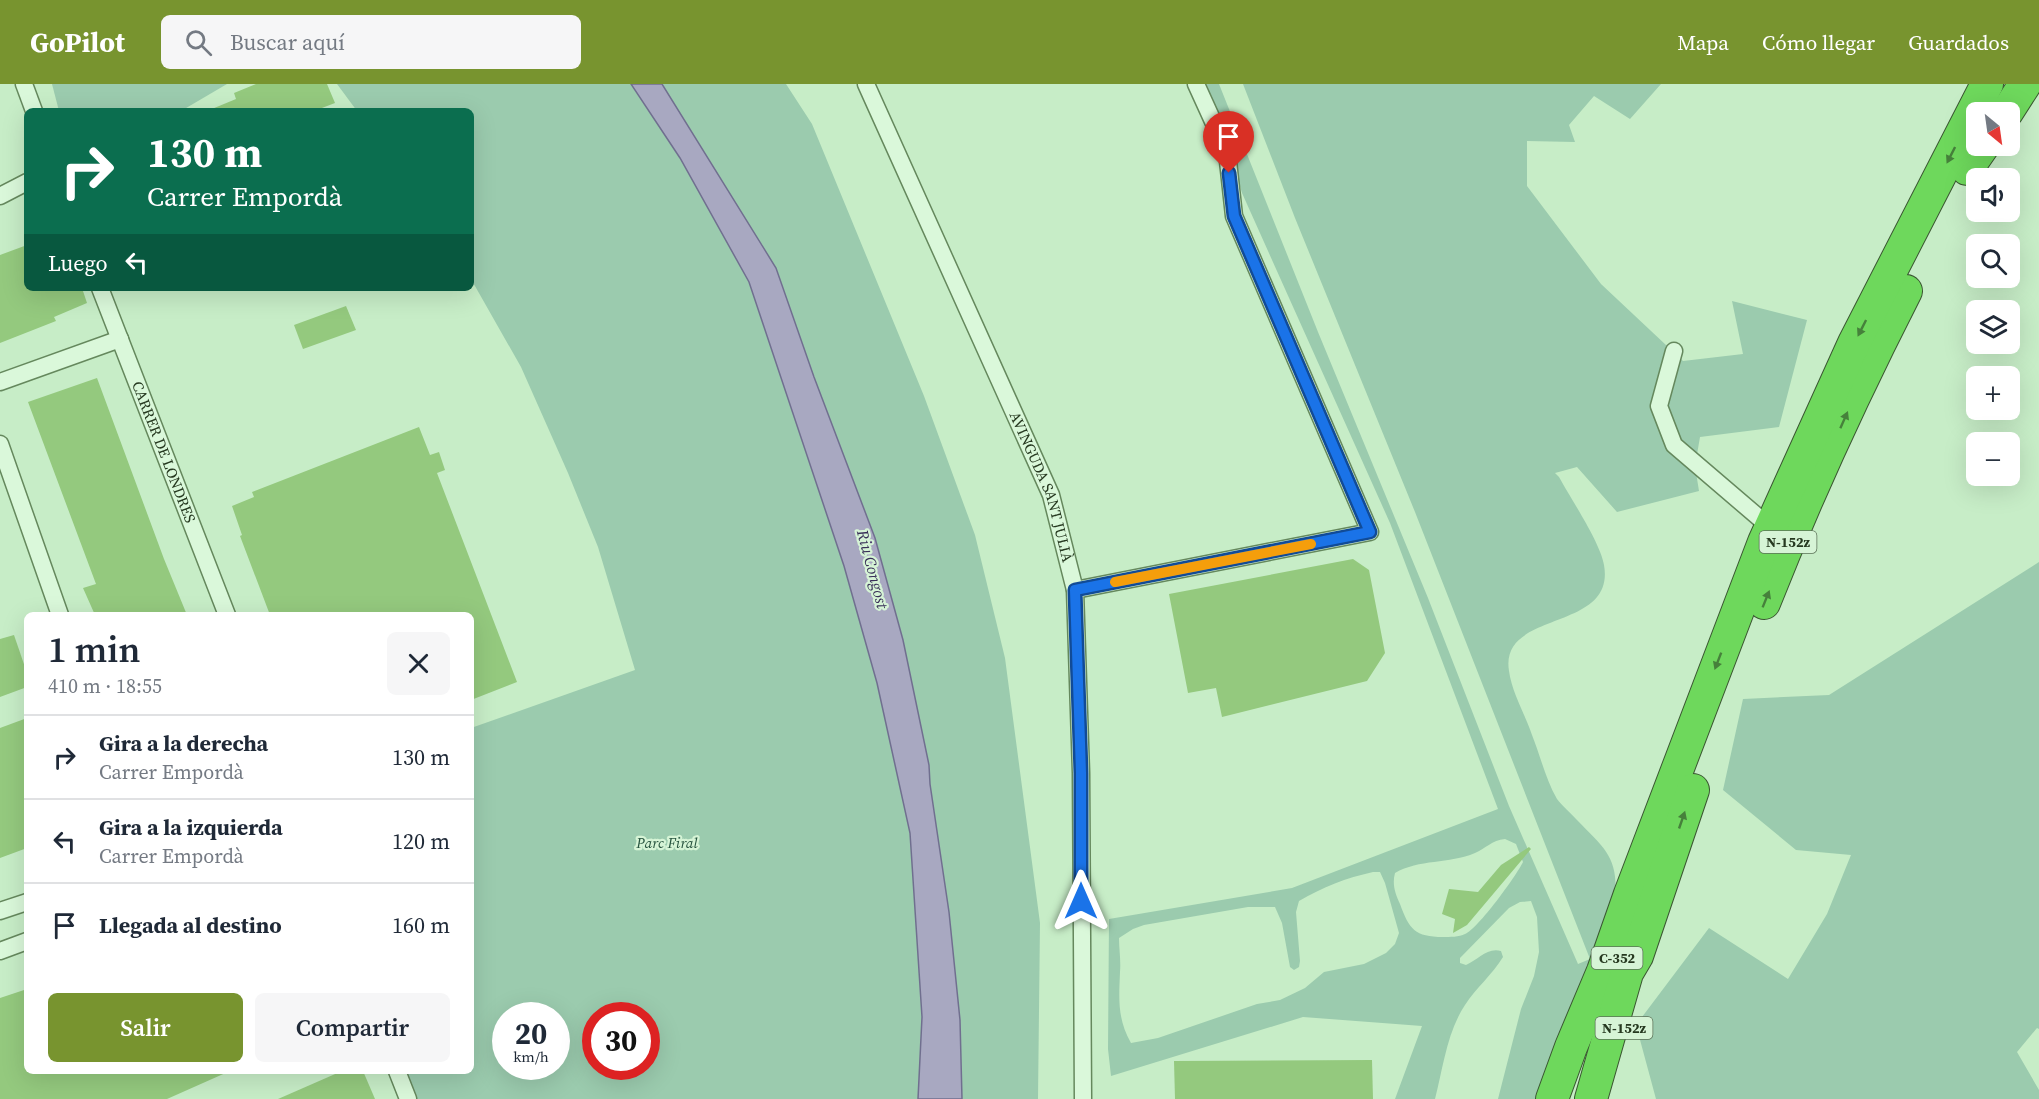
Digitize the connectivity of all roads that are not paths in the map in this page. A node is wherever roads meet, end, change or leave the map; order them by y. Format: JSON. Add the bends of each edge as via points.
{"nodes":[{"id":1,"x":24,"y":84,"type":"edge"},
{"id":2,"x":866,"y":84,"type":"edge"},
{"id":3,"x":1196,"y":84,"type":"edge"},
{"id":4,"x":1987,"y":84,"type":"edge"},
{"id":5,"x":2011,"y":84,"type":"edge"},
{"id":6,"x":2025,"y":84,"type":"edge"},
{"id":7,"x":2001,"y":102,"type":"edge"},
{"id":8,"x":2013,"y":102,"type":"edge"},
{"id":9,"x":33,"y":108,"type":"edge"},
{"id":10,"x":1974,"y":156,"type":"edge"},
{"id":11,"x":24,"y":184,"type":"edge"},
{"id":12,"x":0,"y":196,"type":"edge"},
{"id":13,"x":101,"y":291,"type":"edge"},
{"id":14,"x":120,"y":339,"type":"junction"},
{"id":15,"x":1674,"y":351,"type":"dead end"},
{"id":16,"x":0,"y":382,"type":"edge"},
{"id":17,"x":0,"y":444,"type":"edge"},
{"id":18,"x":1771,"y":528,"type":"junction"},
{"id":19,"x":1075,"y":590,"type":"junction"},
{"id":20,"x":59,"y":612,"type":"edge"},
{"id":21,"x":226,"y":612,"type":"edge"},
{"id":22,"x":1661,"y":817,"type":"junction"},
{"id":23,"x":24,"y":903,"type":"edge"},
{"id":24,"x":0,"y":911,"type":"edge"},
{"id":25,"x":24,"y":942,"type":"edge"},
{"id":26,"x":0,"y":951,"type":"edge"},
{"id":27,"x":1637,"y":956,"type":"junction"},
{"id":28,"x":398,"y":1074,"type":"edge"},
{"id":29,"x":408,"y":1099,"type":"edge"},
{"id":30,"x":1083,"y":1099,"type":"edge"},
{"id":31,"x":1552,"y":1099,"type":"edge"},
{"id":32,"x":1573,"y":1099,"type":"edge"},
{"id":33,"x":1591,"y":1099,"type":"edge"},
{"id":34,"x":1606,"y":1099,"type":"edge"}],
"edges":[{"from":1,"to":9,"type":"street"},
{"from":2,"to":19,"type":"street","name":"AVINGUDA SANT JULIÀ","via":[[1051,495]]},
{"from":3,"to":19,"type":"street","via":[[1227,152],[1234,216],[1370,532]]},
{"from":4,"to":18,"type":"highway","number":"N-152z","one_way":true,"via":[[1854,343]]},
{"from":5,"to":7,"type":"highway"},
{"from":6,"to":8,"type":"highway"},
{"from":27,"to":10,"type":"highway","number":"N-152z","one_way":true,"via":[[1691,795],[1786,547],[1873,356]]},
{"from":11,"to":12,"type":"street"},
{"from":13,"to":14,"type":"street","name":"CARRER DE LONDRES"},
{"from":14,"to":16,"type":"street"},
{"from":14,"to":21,"type":"street","name":"CARRER DE LONDRES"},
{"from":15,"to":18,"type":"street","via":[[1659,406],[1674,445]]},
{"from":17,"to":20,"type":"street"},
{"from":18,"to":22,"type":"highway","number":"N-152z","one_way":true},
{"from":19,"to":30,"type":"street","name":"AVINGUDA SANT JULIÀ","via":[[1081,773]]},
{"from":22,"to":31,"type":"highway","number":"N-152z"},
{"from":22,"to":32,"type":"highway","number":"C-352"},
{"from":23,"to":24,"type":"street"},
{"from":25,"to":26,"type":"street"},
{"from":27,"to":33,"type":"highway","number":"C-352","via":[[1627,973]]},
{"from":27,"to":34,"type":"highway","number":"N-152z","via":[[1637,976]]},
{"from":28,"to":29,"type":"street"}]}
